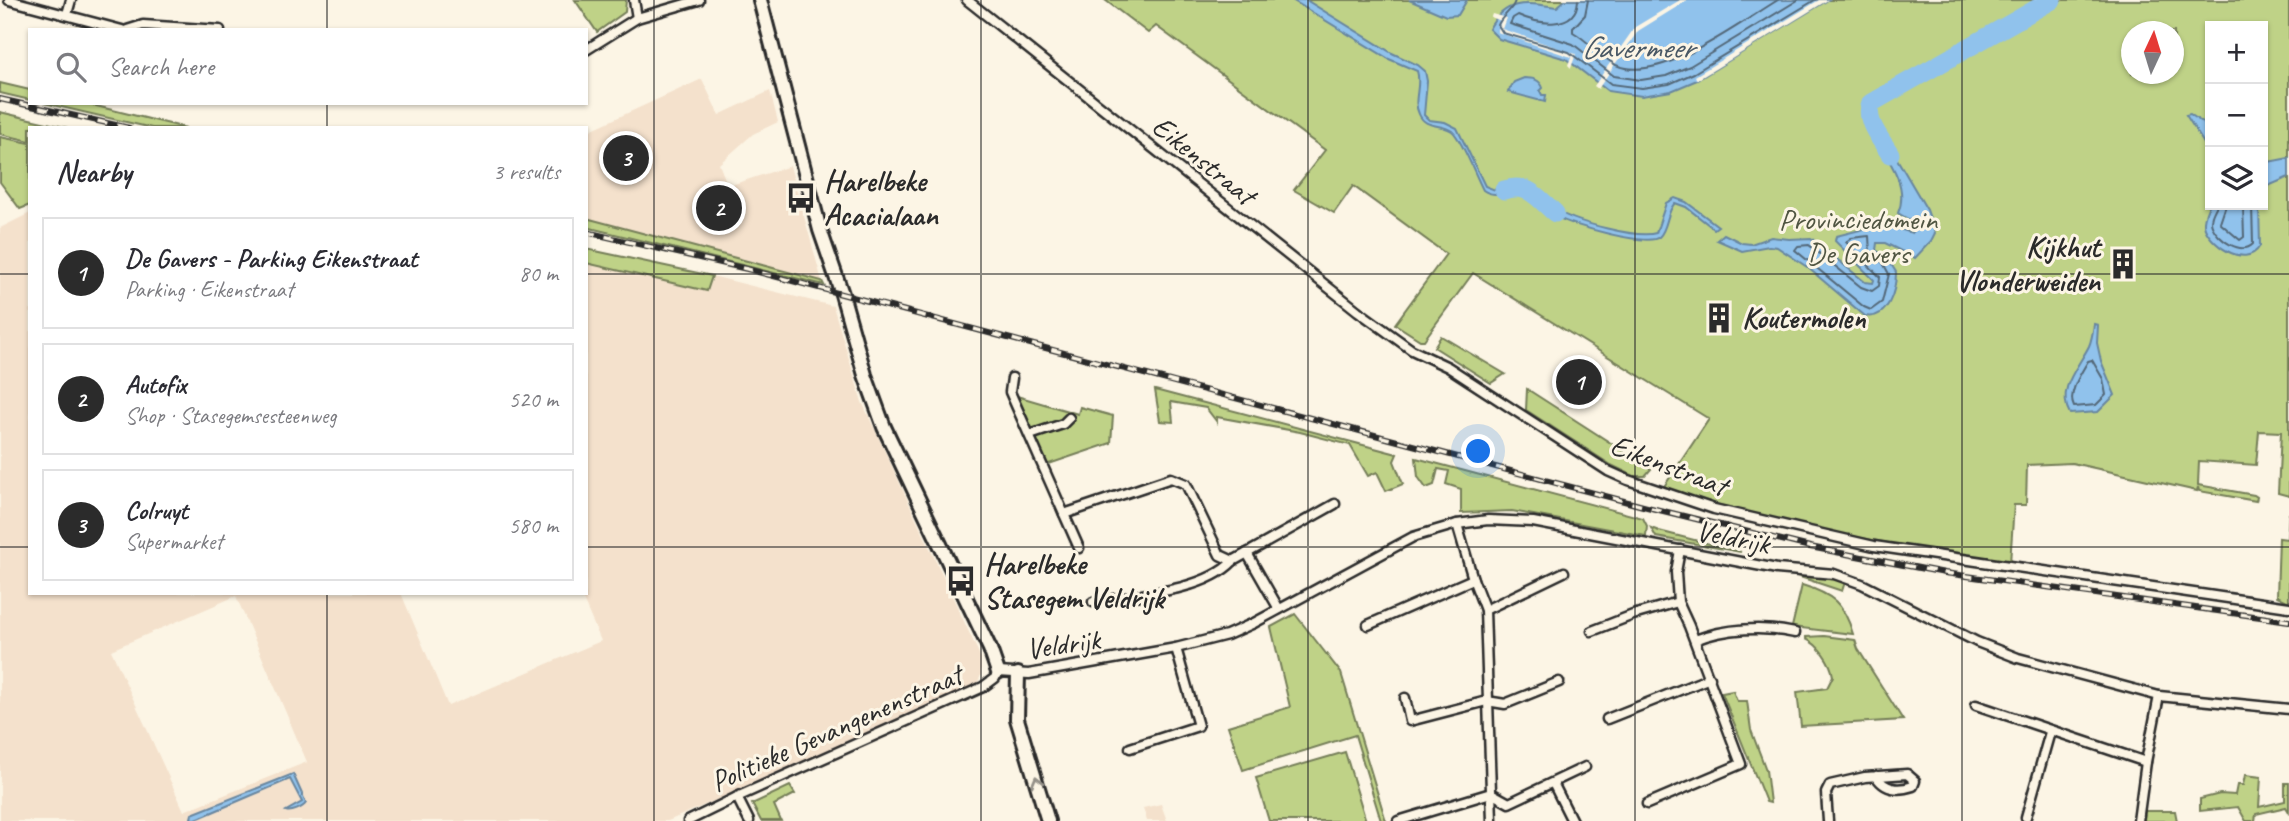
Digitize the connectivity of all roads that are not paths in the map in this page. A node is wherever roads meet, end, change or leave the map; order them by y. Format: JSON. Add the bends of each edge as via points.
{"nodes":[{"id":1,"x":9,"y":0,"type":"edge"},
{"id":2,"x":71,"y":0,"type":"edge"},
{"id":3,"x":634,"y":0,"type":"edge"},
{"id":4,"x":699,"y":0,"type":"edge"},
{"id":5,"x":760,"y":0,"type":"edge"},
{"id":6,"x":967,"y":0,"type":"edge"},
{"id":7,"x":67,"y":14,"type":"junction"},
{"id":8,"x":637,"y":18,"type":"junction"},
{"id":9,"x":117,"y":28,"type":"edge"},
{"id":10,"x":132,"y":28,"type":"edge"},
{"id":11,"x":189,"y":28,"type":"edge"},
{"id":12,"x":588,"y":49,"type":"edge"},
{"id":13,"x":1012,"y":378,"type":"dead end"},
{"id":14,"x":1069,"y":418,"type":"dead end"},
{"id":15,"x":1030,"y":435,"type":"junction"},
{"id":16,"x":1335,"y":504,"type":"dead end"},
{"id":17,"x":1064,"y":514,"type":"junction"},
{"id":18,"x":1457,"y":524,"type":"junction"},
{"id":19,"x":1079,"y":548,"type":"dead end"},
{"id":20,"x":1680,"y":550,"type":"junction"},
{"id":21,"x":1247,"y":553,"type":"junction"},
{"id":22,"x":1233,"y":561,"type":"junction"},
{"id":23,"x":1564,"y":572,"type":"dead end"},
{"id":24,"x":1473,"y":579,"type":"junction"},
{"id":25,"x":1093,"y":602,"type":"dead end"},
{"id":26,"x":1678,"y":602,"type":"junction"},
{"id":27,"x":2289,"y":607,"type":"edge"},
{"id":28,"x":1279,"y":609,"type":"junction"},
{"id":29,"x":1485,"y":610,"type":"junction"},
{"id":30,"x":1368,"y":625,"type":"dead end"},
{"id":31,"x":1592,"y":631,"type":"dead end"},
{"id":32,"x":1795,"y":633,"type":"dead end"},
{"id":33,"x":1695,"y":640,"type":"junction"},
{"id":34,"x":1176,"y":648,"type":"junction"},
{"id":35,"x":998,"y":672,"type":"junction"},
{"id":36,"x":1018,"y":674,"type":"junction"},
{"id":37,"x":1710,"y":678,"type":"junction"},
{"id":38,"x":1559,"y":682,"type":"dead end"},
{"id":39,"x":2159,"y":696,"type":"junction"},
{"id":40,"x":1405,"y":698,"type":"dead end"},
{"id":41,"x":1487,"y":701,"type":"junction"},
{"id":42,"x":1976,"y":705,"type":"dead end"},
{"id":43,"x":2289,"y":709,"type":"edge"},
{"id":44,"x":1607,"y":719,"type":"dead end"},
{"id":45,"x":2050,"y":732,"type":"junction"},
{"id":46,"x":1130,"y":748,"type":"dead end"},
{"id":47,"x":2146,"y":762,"type":"junction"},
{"id":48,"x":1585,"y":767,"type":"dead end"},
{"id":49,"x":1876,"y":776,"type":"dead end"},
{"id":50,"x":1553,"y":783,"type":"junction"},
{"id":51,"x":1492,"y":793,"type":"junction"},
{"id":52,"x":737,"y":797,"type":"junction"},
{"id":53,"x":1647,"y":804,"type":"dead end"},
{"id":54,"x":2026,"y":817,"type":"dead end"},
{"id":55,"x":688,"y":821,"type":"edge"},
{"id":56,"x":749,"y":821,"type":"edge"},
{"id":57,"x":1048,"y":821,"type":"edge"},
{"id":58,"x":1398,"y":821,"type":"edge"},
{"id":59,"x":1492,"y":821,"type":"edge"},
{"id":60,"x":1572,"y":821,"type":"edge"},
{"id":61,"x":1829,"y":821,"type":"edge"},
{"id":62,"x":2138,"y":821,"type":"edge"}],
"edges":[{"from":1,"to":7,"type":"street"},
{"from":2,"to":7,"type":"street"},
{"from":3,"to":8,"type":"street"},
{"from":4,"to":8,"type":"street"},
{"from":5,"to":35,"type":"street","via":[[820,230],[865,375],[884,427]]},
{"from":6,"to":27,"type":"street","name":"Eikenstraat","via":[[1358,311],[1412,350],[1448,366],[1608,471],[1714,509],[1874,546]]},
{"from":7,"to":9,"type":"street"},
{"from":8,"to":12,"type":"street"},
{"from":10,"to":11,"type":"street"},
{"from":13,"to":15,"type":"street","via":[[1010,392]]},
{"from":14,"to":15,"type":"street"},
{"from":15,"to":17,"type":"street"},
{"from":16,"to":21,"type":"street"},
{"from":17,"to":19,"type":"street"},
{"from":17,"to":22,"type":"street","via":[[1178,479],[1186,484],[1220,555]]},
{"from":18,"to":20,"type":"street","name":"Veldrijk","via":[[1533,522]]},
{"from":18,"to":24,"type":"street"},
{"from":18,"to":28,"type":"street","name":"Veldrijk","via":[[1396,545]]},
{"from":20,"to":26,"type":"street"},
{"from":20,"to":39,"type":"street","name":"Veldrijk","via":[[1846,577],[2018,658]]},
{"from":21,"to":22,"type":"street"},
{"from":21,"to":28,"type":"street"},
{"from":22,"to":25,"type":"street","via":[[1192,585]]},
{"from":23,"to":29,"type":"street"},
{"from":24,"to":29,"type":"street"},
{"from":24,"to":30,"type":"street"},
{"from":26,"to":31,"type":"street"},
{"from":26,"to":33,"type":"street"},
{"from":28,"to":34,"type":"street","name":"Veldrijk","via":[[1227,635]]},
{"from":29,"to":41,"type":"street"},
{"from":32,"to":33,"type":"street","via":[[1759,629]]},
{"from":33,"to":37,"type":"street"},
{"from":34,"to":36,"type":"street","name":"Veldrijk"},
{"from":34,"to":46,"type":"street","via":[[1198,726]]},
{"from":35,"to":36,"type":"street","name":"Veldrijk"},
{"from":35,"to":52,"type":"street","name":"Politieke Gevangenenstraat","via":[[983,687]]},
{"from":57,"to":36,"type":"street","one_way":true,"via":[[1017,719]]},
{"from":37,"to":44,"type":"street"},
{"from":37,"to":53,"type":"street","via":[[1741,764]]},
{"from":38,"to":41,"type":"street","via":[[1505,704]]},
{"from":39,"to":43,"type":"street","name":"Veldrijk"},
{"from":39,"to":47,"type":"street"},
{"from":40,"to":41,"type":"street","via":[[1410,721]]},
{"from":41,"to":51,"type":"street"},
{"from":42,"to":45,"type":"street"},
{"from":45,"to":47,"type":"street"},
{"from":45,"to":54,"type":"street"},
{"from":47,"to":62,"type":"street"},
{"from":48,"to":50,"type":"street"},
{"from":49,"to":61,"type":"street","via":[[1830,785],[1826,793]]},
{"from":50,"to":51,"type":"street","via":[[1508,803]]},
{"from":50,"to":60,"type":"street"},
{"from":51,"to":58,"type":"street"},
{"from":51,"to":59,"type":"street"},
{"from":52,"to":55,"type":"street","name":"Politieke Gevangenenstraat"},
{"from":52,"to":56,"type":"street"}]}
